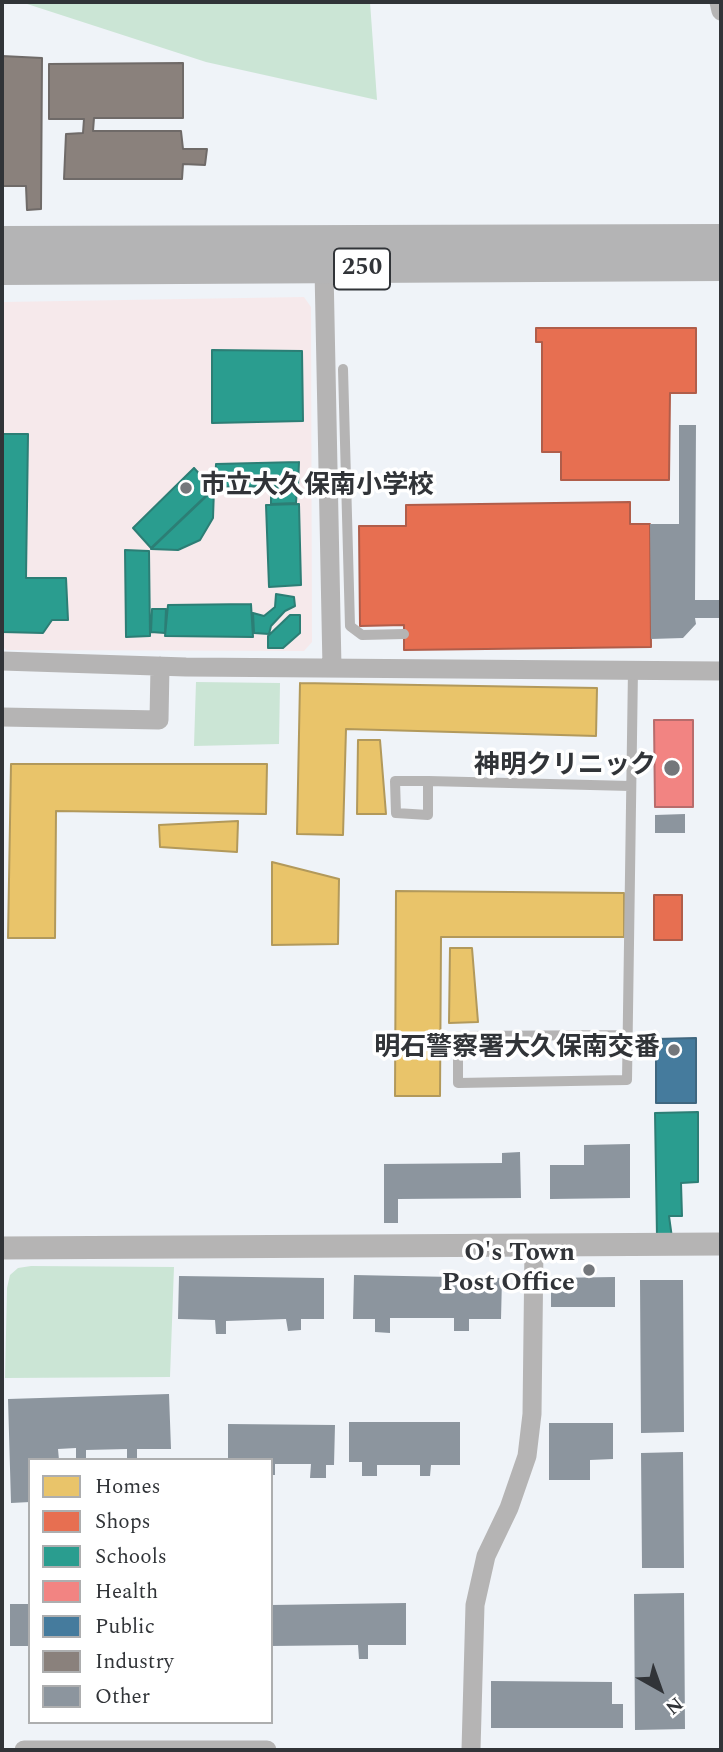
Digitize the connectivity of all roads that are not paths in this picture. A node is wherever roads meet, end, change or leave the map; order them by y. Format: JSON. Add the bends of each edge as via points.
{"nodes":[{"id":1,"x":719,"y":2,"type":"edge"},
{"id":2,"x":721,"y":12,"type":"edge"},
{"id":3,"x":721,"y":240,"type":"edge"},
{"id":4,"x":2,"y":242,"type":"edge"},
{"id":5,"x":721,"y":265,"type":"edge"},
{"id":6,"x":2,"y":270,"type":"edge"},
{"id":7,"x":324,"y":270,"type":"junction"},
{"id":8,"x":343,"y":369,"type":"dead end"},
{"id":9,"x":404,"y":634,"type":"dead end"},
{"id":10,"x":2,"y":662,"type":"edge"},
{"id":11,"x":160,"y":666,"type":"junction"},
{"id":12,"x":332,"y":668,"type":"junction"},
{"id":13,"x":633,"y":670,"type":"junction"},
{"id":14,"x":721,"y":671,"type":"edge"},
{"id":15,"x":2,"y":717,"type":"edge"},
{"id":16,"x":428,"y":780,"type":"junction"},
{"id":17,"x":631,"y":786,"type":"junction"},
{"id":18,"x":627,"y":1035,"type":"junction"},
{"id":19,"x":721,"y":1244,"type":"edge"},
{"id":20,"x":534,"y":1247,"type":"junction"},
{"id":21,"x":2,"y":1248,"type":"edge"},
{"id":22,"x":24,"y":1750,"type":"edge"},
{"id":23,"x":267,"y":1750,"type":"edge"},
{"id":24,"x":471,"y":1750,"type":"edge"}],
"edges":[{"from":1,"to":2,"type":"street"},
{"from":3,"to":4,"type":"highway","number":"250"},
{"from":5,"to":7,"type":"highway","number":"250"},
{"from":6,"to":7,"type":"highway","number":"250"},
{"from":7,"to":12,"type":"street"},
{"from":8,"to":9,"type":"lane","via":[[350,626],[362,635]]},
{"from":10,"to":11,"type":"street"},
{"from":11,"to":12,"type":"street"},
{"from":11,"to":15,"type":"street","via":[[159,720]]},
{"from":12,"to":13,"type":"street"},
{"from":13,"to":14,"type":"street"},
{"from":13,"to":17,"type":"lane"},
{"from":16,"to":16,"type":"lane","via":[[395,781],[396,813],[428,815]]},
{"from":16,"to":17,"type":"lane"},
{"from":17,"to":18,"type":"lane"},
{"from":18,"to":18,"type":"lane","via":[[626,1080],[458,1083],[458,1037]]},
{"from":19,"to":20,"type":"street"},
{"from":20,"to":21,"type":"street"},
{"from":20,"to":24,"type":"street","via":[[532,1414],[527,1456],[486,1556],[475,1605]]},
{"from":22,"to":23,"type":"street"}]}
